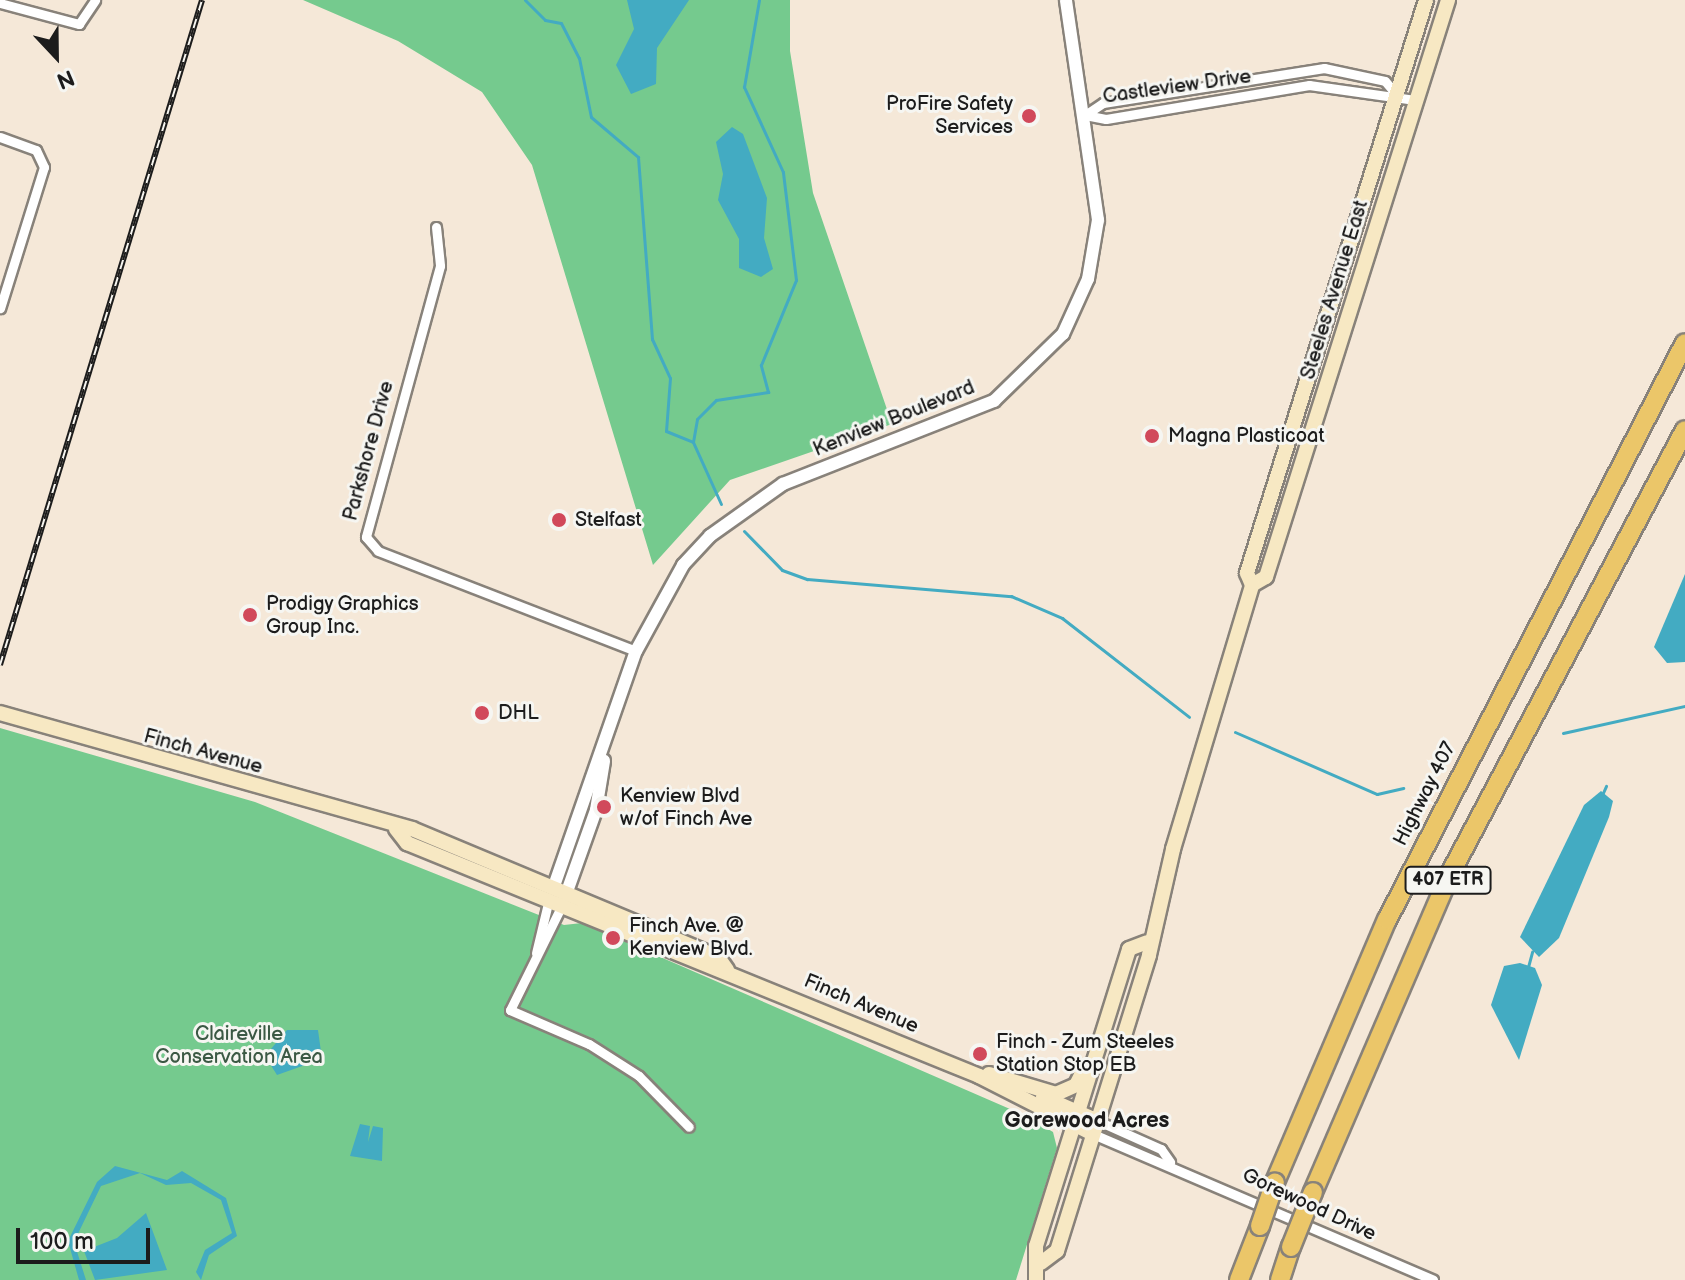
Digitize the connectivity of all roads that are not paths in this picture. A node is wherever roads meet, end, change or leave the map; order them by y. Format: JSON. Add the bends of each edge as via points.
{"nodes":[{"id":1,"x":95,"y":0,"type":"edge"},
{"id":2,"x":1066,"y":0,"type":"edge"},
{"id":3,"x":1426,"y":0,"type":"edge"},
{"id":4,"x":1448,"y":0,"type":"edge"},
{"id":5,"x":0,"y":3,"type":"edge"},
{"id":6,"x":1269,"y":74,"type":"junction"},
{"id":7,"x":1272,"y":91,"type":"junction"},
{"id":8,"x":1396,"y":94,"type":"junction"},
{"id":9,"x":1415,"y":100,"type":"junction"},
{"id":10,"x":1085,"y":115,"type":"junction"},
{"id":11,"x":0,"y":137,"type":"edge"},
{"id":12,"x":436,"y":227,"type":"dead end"},
{"id":13,"x":0,"y":308,"type":"edge"},
{"id":14,"x":1685,"y":343,"type":"edge"},
{"id":15,"x":1685,"y":430,"type":"edge"},
{"id":16,"x":1252,"y":585,"type":"junction"},
{"id":17,"x":636,"y":651,"type":"junction"},
{"id":18,"x":0,"y":713,"type":"edge"},
{"id":19,"x":396,"y":829,"type":"junction"},
{"id":20,"x":561,"y":889,"type":"junction"},
{"id":21,"x":555,"y":904,"type":"junction"},
{"id":22,"x":1147,"y":942,"type":"junction"},
{"id":23,"x":727,"y":970,"type":"junction"},
{"id":24,"x":1101,"y":1038,"type":"junction"},
{"id":25,"x":984,"y":1075,"type":"junction"},
{"id":26,"x":1076,"y":1118,"type":"junction"},
{"id":27,"x":689,"y":1127,"type":"dead end"},
{"id":28,"x":1096,"y":1128,"type":"junction"},
{"id":29,"x":1170,"y":1162,"type":"junction"},
{"id":30,"x":1041,"y":1263,"type":"junction"},
{"id":31,"x":1036,"y":1280,"type":"edge"},
{"id":32,"x":1239,"y":1280,"type":"edge"},
{"id":33,"x":1280,"y":1280,"type":"edge"},
{"id":34,"x":1433,"y":1280,"type":"edge"}],
"edges":[{"from":1,"to":5,"type":"street","via":[[79,24]]},
{"from":2,"to":10,"type":"street","name":"Kenview Boulevard"},
{"from":3,"to":8,"type":"main road","name":"Steeles Avenue East"},
{"from":4,"to":9,"type":"main road","name":"Steeles Avenue East"},
{"from":6,"to":7,"type":"street","name":"Castleview Drive"},
{"from":6,"to":8,"type":"street","name":"Castleview Drive","via":[[1334,69],[1385,81]]},
{"from":6,"to":10,"type":"street","name":"Castleview Drive","via":[[1103,103]]},
{"from":7,"to":8,"type":"street","name":"Castleview Drive","via":[[1309,85]]},
{"from":7,"to":10,"type":"street","name":"Castleview Drive","via":[[1106,119]]},
{"from":8,"to":9,"type":"street","name":"Castleview Drive"},
{"from":8,"to":16,"type":"main road","name":"Steeles Avenue East","via":[[1247,573]]},
{"from":9,"to":16,"type":"main road","name":"Steeles Avenue East","via":[[1266,577]]},
{"from":10,"to":17,"type":"street","name":"Kenview Boulevard","via":[[1096,245],[1075,311],[1041,362],[969,413],[783,484],[742,509],[683,565]]},
{"from":11,"to":13,"type":"street","via":[[36,150],[44,167]]},
{"from":12,"to":17,"type":"street","name":"Parkshore Drive","via":[[440,266],[366,537],[378,551]]},
{"from":14,"to":32,"type":"highway","name":"Highway 407","number":"407 ETR","bridge":true,"via":[[1387,920]]},
{"from":15,"to":33,"type":"highway","number":"407 ETR","bridge":true,"via":[[1450,874]]},
{"from":16,"to":22,"type":"main road","name":"Steeles Avenue East"},
{"from":17,"to":20,"type":"street","name":"Kenview Boulevard","via":[[608,734],[596,810]]},
{"from":18,"to":19,"type":"main road","name":"Finch Avenue"},
{"from":19,"to":20,"type":"main road","name":"Finch Avenue"},
{"from":19,"to":21,"type":"main road","name":"Finch Avenue","via":[[407,843]]},
{"from":20,"to":21,"type":"street","name":"Kenview Boulevard"},
{"from":20,"to":23,"type":"main road","name":"Finch Avenue","via":[[718,957]]},
{"from":21,"to":23,"type":"main road","name":"Finch Avenue","via":[[711,970]]},
{"from":21,"to":27,"type":"street","via":[[510,1010],[589,1044],[639,1076]]},
{"from":22,"to":24,"type":"main road","name":"Steeles Avenue East","via":[[1129,949]]},
{"from":22,"to":28,"type":"main road","name":"Steeles Avenue East"},
{"from":23,"to":25,"type":"main road","name":"Finch Avenue"},
{"from":24,"to":25,"type":"main road","via":[[1079,1081],[1062,1092]]},
{"from":24,"to":26,"type":"main road","name":"Steeles Avenue East"},
{"from":25,"to":26,"type":"main road","name":"Finch Avenue"},
{"from":26,"to":28,"type":"main road","name":"Finch Avenue"},
{"from":26,"to":30,"type":"main road","name":"Steeles Avenue East","via":[[1036,1246]]},
{"from":28,"to":29,"type":"street","name":"Gorewood Drive","via":[[1155,1162]]},
{"from":28,"to":29,"type":"street","name":"Gorewood Drive","via":[[1161,1149]]},
{"from":28,"to":30,"type":"main road","name":"Steeles Avenue East","via":[[1057,1251]]},
{"from":29,"to":34,"type":"street","name":"Gorewood Drive"},
{"from":30,"to":31,"type":"main road","name":"Steeles Avenue East"}]}
